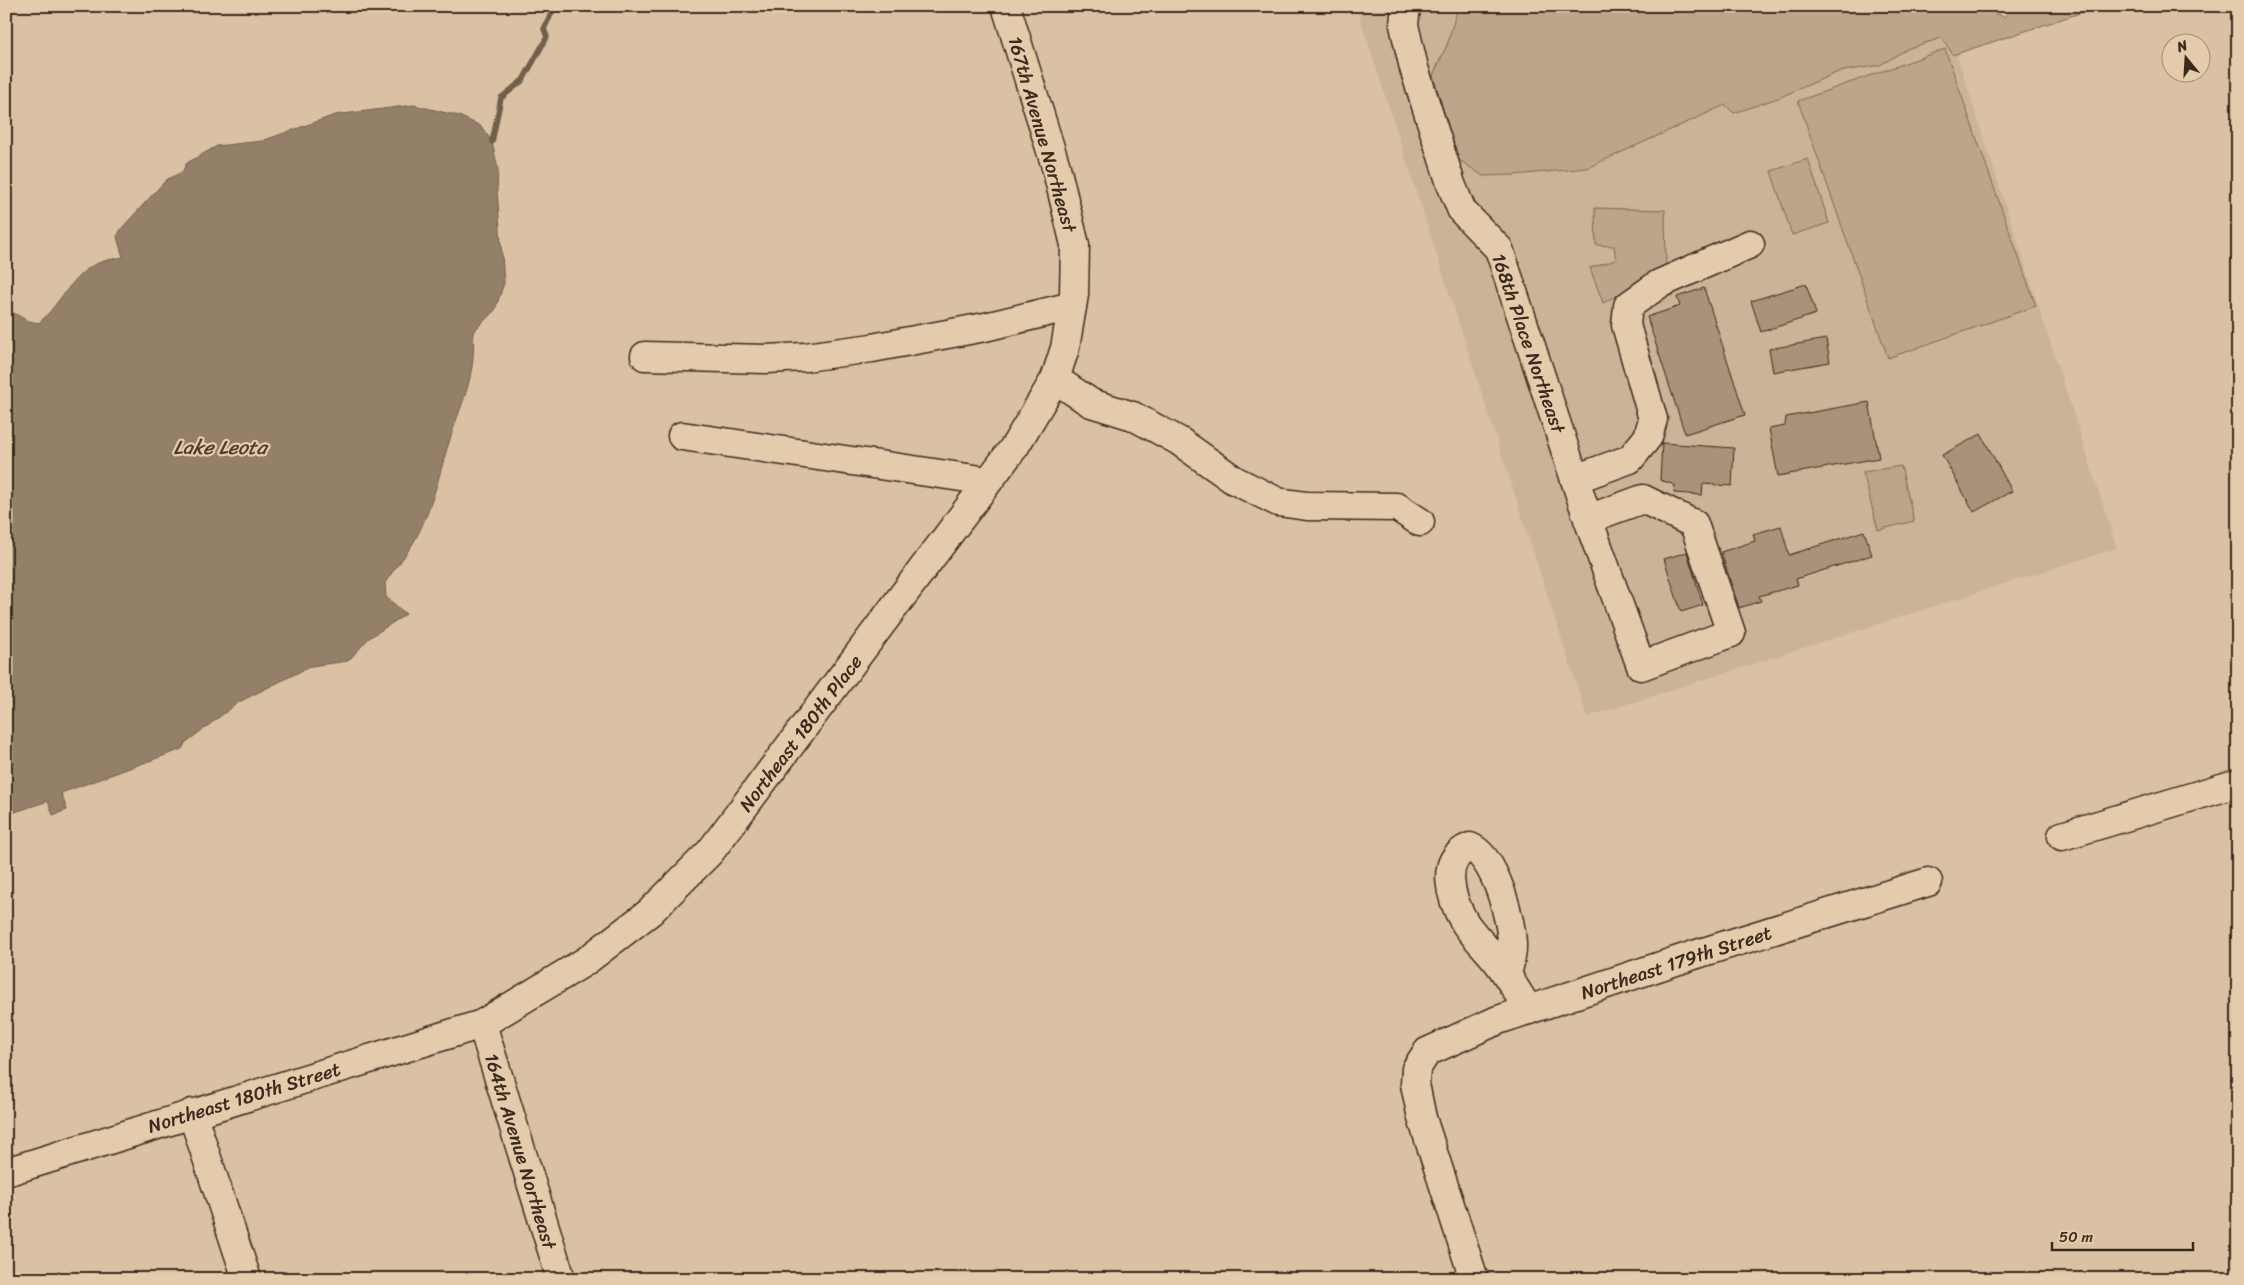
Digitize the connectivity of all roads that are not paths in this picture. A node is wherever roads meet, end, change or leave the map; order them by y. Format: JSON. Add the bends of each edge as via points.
{"nodes":[{"id":1,"x":1006,"y":6,"type":"edge"},
{"id":2,"x":1406,"y":6,"type":"edge"},
{"id":3,"x":1750,"y":244,"type":"dead end"},
{"id":4,"x":1072,"y":306,"type":"junction"},
{"id":5,"x":645,"y":356,"type":"dead end"},
{"id":6,"x":1055,"y":379,"type":"junction"},
{"id":7,"x":682,"y":436,"type":"dead end"},
{"id":8,"x":1575,"y":479,"type":"junction"},
{"id":9,"x":988,"y":481,"type":"junction"},
{"id":10,"x":1588,"y":519,"type":"junction"},
{"id":11,"x":1420,"y":522,"type":"dead end"},
{"id":12,"x":2238,"y":783,"type":"edge"},
{"id":13,"x":2062,"y":836,"type":"dead end"},
{"id":14,"x":1928,"y":882,"type":"dead end"},
{"id":15,"x":1507,"y":975,"type":"dead end"},
{"id":16,"x":1529,"y":1010,"type":"junction"},
{"id":17,"x":482,"y":1024,"type":"junction"},
{"id":18,"x":192,"y":1113,"type":"junction"},
{"id":19,"x":6,"y":1172,"type":"edge"},
{"id":20,"x":247,"y":1279,"type":"edge"},
{"id":21,"x":560,"y":1279,"type":"edge"},
{"id":22,"x":1474,"y":1279,"type":"edge"}],
"edges":[{"from":1,"to":4,"type":"street","name":"167th Avenue Northeast","via":[[1056,168],[1075,244]]},
{"from":2,"to":8,"type":"street","name":"168th Place Northeast","via":[[1404,25],[1414,68],[1451,184],[1462,211],[1499,249]]},
{"from":3,"to":8,"type":"street","via":[[1660,284],[1628,306],[1626,325],[1653,419],[1648,437],[1630,459]]},
{"from":4,"to":5,"type":"street","via":[[985,327],[806,357]]},
{"from":4,"to":6,"type":"street","name":"167th Avenue Northeast","via":[[1065,348]]},
{"from":6,"to":9,"type":"street","name":"Northeast 180th Place","via":[[1015,446]]},
{"from":6,"to":11,"type":"street","via":[[1091,403],[1133,416],[1179,441],[1234,480],[1278,502],[1308,506],[1397,507]]},
{"from":7,"to":9,"type":"street"},
{"from":8,"to":10,"type":"street","name":"168th Place Northeast"},
{"from":9,"to":17,"type":"street","name":"Northeast 180th Place","via":[[710,852],[650,912],[586,961]]},
{"from":10,"to":10,"type":"street","name":"168th Place Northeast","via":[[1641,666],[1731,633],[1694,524],[1643,499]]},
{"from":12,"to":13,"type":"street"},
{"from":14,"to":16,"type":"street","name":"Northeast 179th Street"},
{"from":15,"to":16,"type":"street"},
{"from":16,"to":22,"type":"street","name":"Northeast 179th Street","via":[[1498,1020],[1427,1052],[1416,1069],[1415,1084],[1422,1118]]},
{"from":17,"to":18,"type":"street","name":"Northeast 180th Street"},
{"from":17,"to":21,"type":"street","name":"164th Avenue Northeast"},
{"from":18,"to":19,"type":"street","name":"Northeast 180th Street"},
{"from":18,"to":20,"type":"street"}]}
